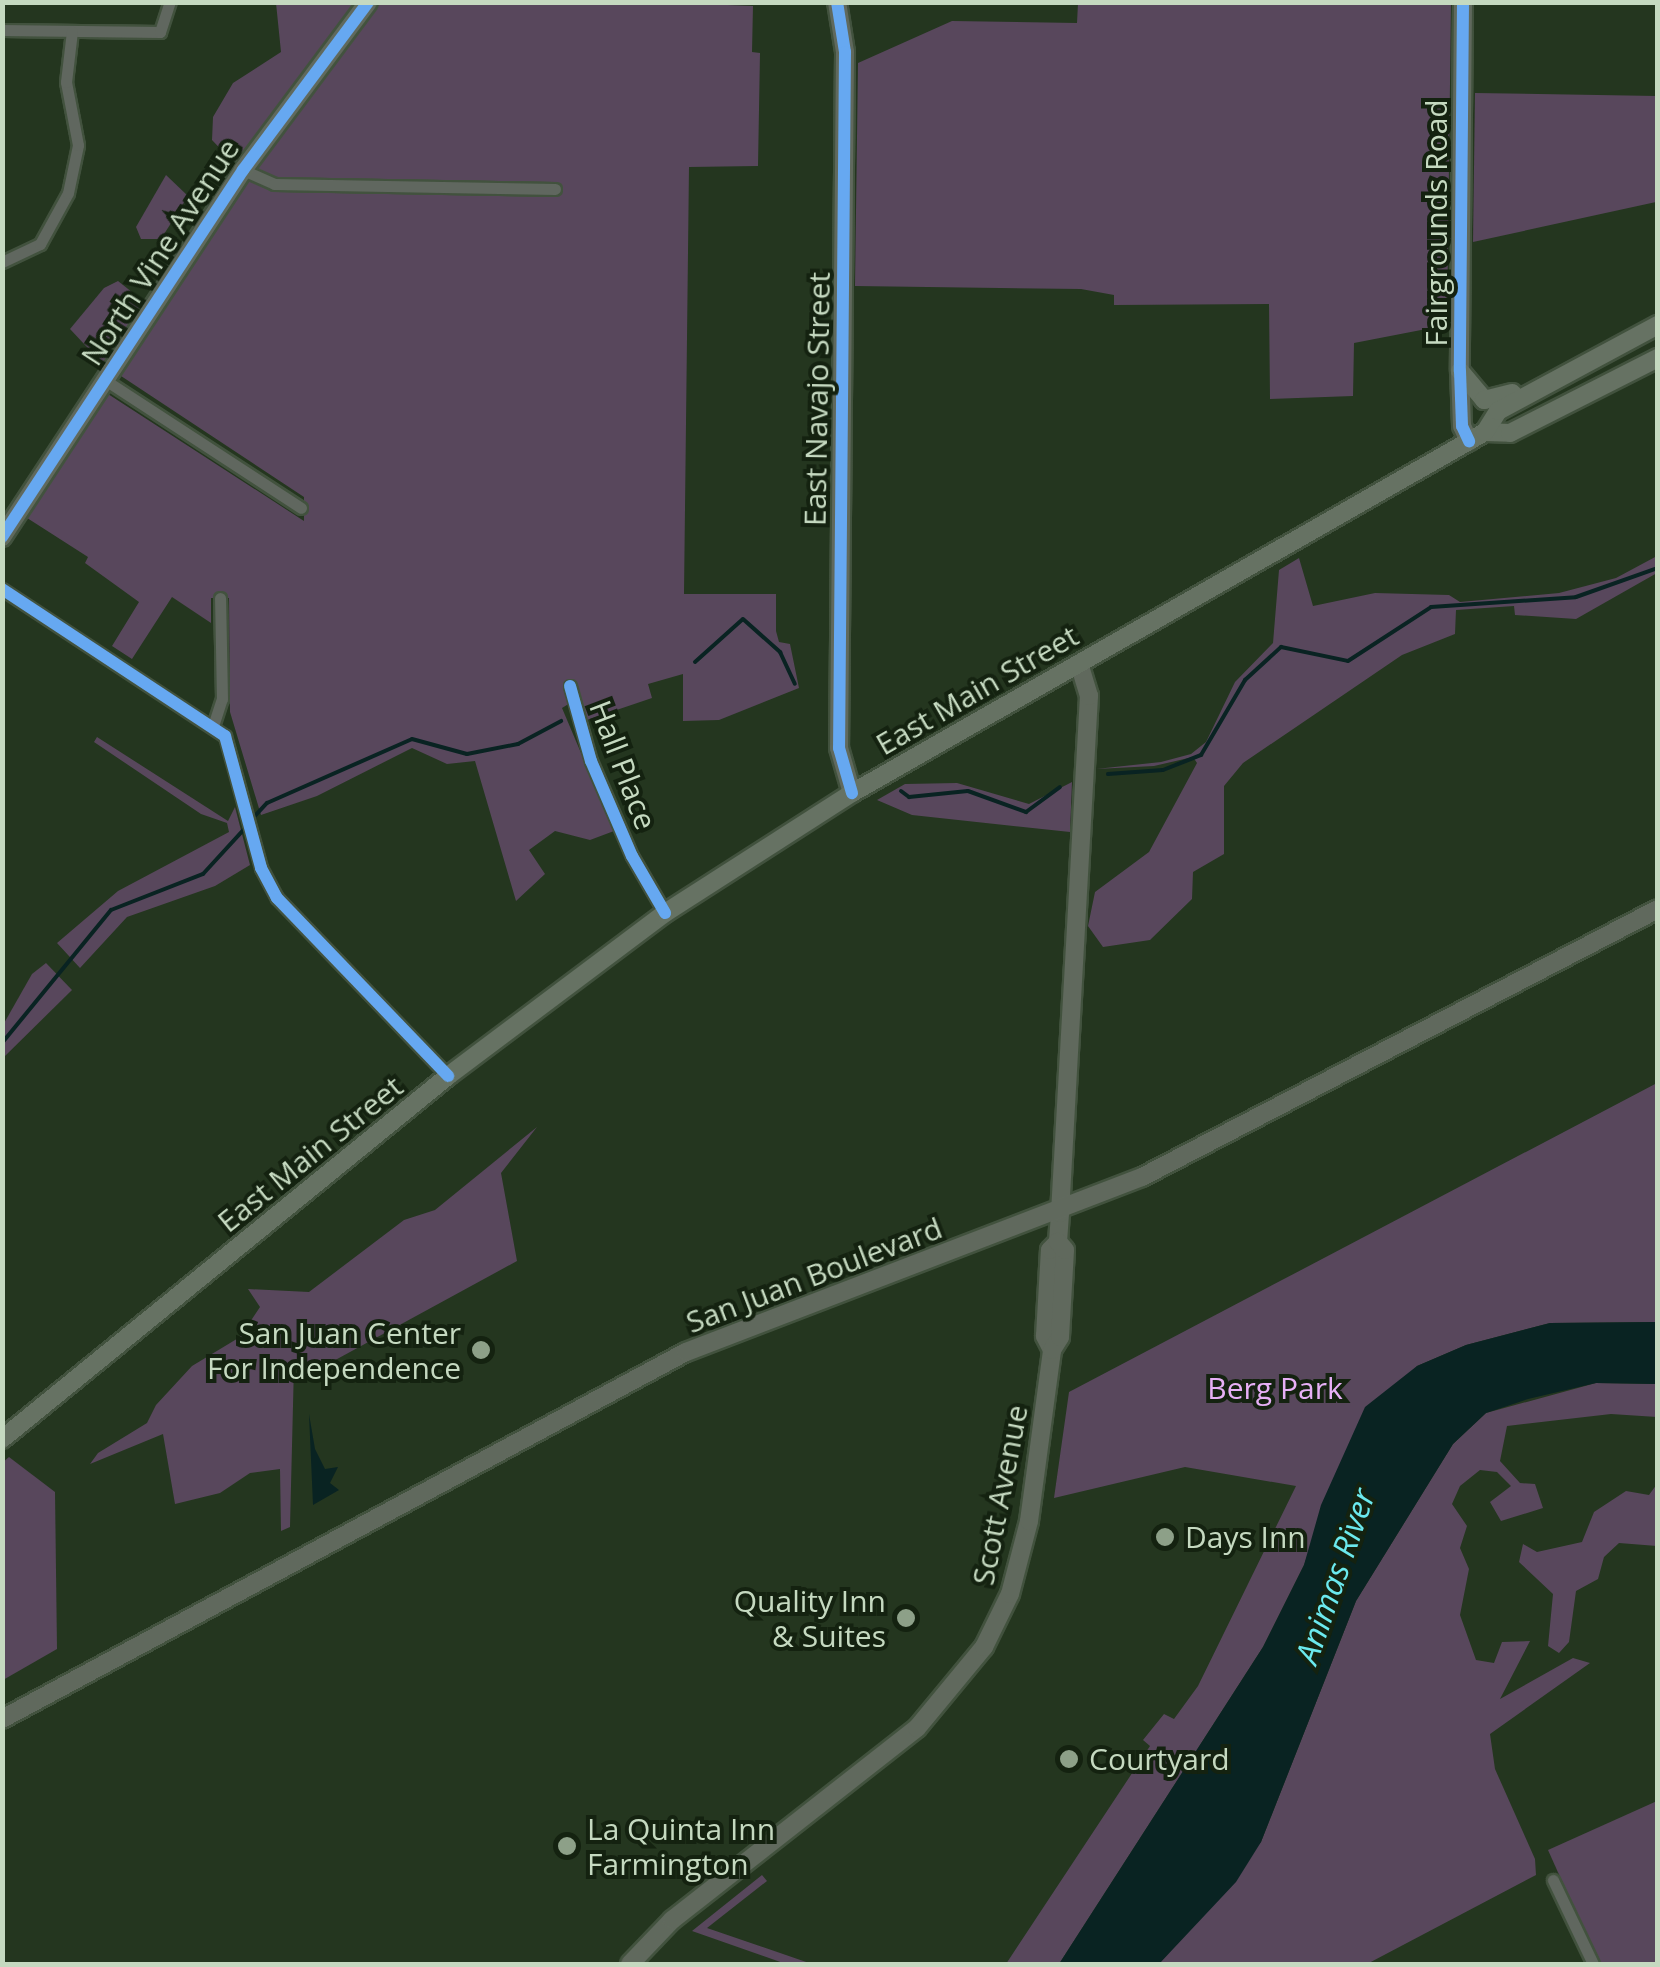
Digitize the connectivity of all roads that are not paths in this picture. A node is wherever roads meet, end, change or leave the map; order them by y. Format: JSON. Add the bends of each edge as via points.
{"nodes":[{"id":1,"x":170,"y":2,"type":"edge"},
{"id":2,"x":368,"y":2,"type":"edge"},
{"id":3,"x":837,"y":2,"type":"edge"},
{"id":4,"x":1463,"y":2,"type":"edge"},
{"id":5,"x":2,"y":30,"type":"edge"},
{"id":6,"x":72,"y":31,"type":"junction"},
{"id":7,"x":243,"y":170,"type":"junction"},
{"id":8,"x":555,"y":189,"type":"dead end"},
{"id":9,"x":2,"y":262,"type":"edge"},
{"id":10,"x":1653,"y":328,"type":"edge"},
{"id":11,"x":1658,"y":358,"type":"edge"},
{"id":12,"x":1460,"y":371,"type":"junction"},
{"id":13,"x":105,"y":380,"type":"junction"},
{"id":14,"x":1477,"y":437,"type":"junction"},
{"id":15,"x":301,"y":508,"type":"dead end"},
{"id":16,"x":2,"y":537,"type":"edge"},
{"id":17,"x":2,"y":589,"type":"edge"},
{"id":18,"x":220,"y":598,"type":"dead end"},
{"id":19,"x":1080,"y":663,"type":"junction"},
{"id":20,"x":570,"y":686,"type":"dead end"},
{"id":21,"x":213,"y":726,"type":"junction"},
{"id":22,"x":852,"y":793,"type":"junction"},
{"id":23,"x":1658,"y":909,"type":"edge"},
{"id":24,"x":665,"y":913,"type":"junction"},
{"id":25,"x":448,"y":1076,"type":"junction"},
{"id":26,"x":1060,"y":1213,"type":"junction"},
{"id":27,"x":2,"y":1439,"type":"edge"},
{"id":28,"x":2,"y":1719,"type":"edge"},
{"id":29,"x":1553,"y":1880,"type":"dead end"},
{"id":30,"x":630,"y":1964,"type":"edge"},
{"id":31,"x":1592,"y":1964,"type":"edge"}],
"edges":[{"from":1,"to":6,"type":"street","via":[[162,34]]},
{"from":2,"to":7,"type":"main road","name":"North Vine Avenue"},
{"from":3,"to":22,"type":"main road","name":"East Navajo Street","via":[[846,52],[838,748]]},
{"from":4,"to":12,"type":"main road","name":"Fairgrounds Road"},
{"from":5,"to":6,"type":"street"},
{"from":6,"to":9,"type":"street","via":[[66,82],[78,145],[68,193],[40,244]]},
{"from":7,"to":8,"type":"street","via":[[274,184]]},
{"from":7,"to":13,"type":"main road","name":"North Vine Avenue"},
{"from":10,"to":12,"type":"main road","via":[[1623,335],[1496,400],[1479,397]]},
{"from":10,"to":14,"type":"main road","name":"East Main Street","via":[[1498,411]]},
{"from":11,"to":14,"type":"main road","name":"East Main Street","via":[[1510,433]]},
{"from":12,"to":14,"type":"main road","name":"Fairgrounds Road","via":[[1462,426]]},
{"from":13,"to":15,"type":"street"},
{"from":13,"to":16,"type":"main road","name":"North Vine Avenue"},
{"from":14,"to":19,"type":"main road","name":"East Main Street"},
{"from":17,"to":21,"type":"street"},
{"from":18,"to":21,"type":"street","via":[[222,700]]},
{"from":19,"to":22,"type":"main road","name":"East Main Street"},
{"from":19,"to":26,"type":"main road","name":"Scott Avenue","via":[[1089,696]]},
{"from":20,"to":24,"type":"street","name":"Hall Place","via":[[591,761]]},
{"from":21,"to":25,"type":"street","via":[[229,743],[261,868],[276,898]]},
{"from":22,"to":24,"type":"main road","name":"East Main Street"},
{"from":23,"to":26,"type":"main road","name":"San Juan Boulevard","via":[[1190,1154]]},
{"from":24,"to":25,"type":"main road","name":"East Main Street"},
{"from":25,"to":27,"type":"main road","name":"East Main Street"},
{"from":26,"to":28,"type":"main road","name":"San Juan Boulevard","via":[[686,1352]]},
{"from":26,"to":30,"type":"main road","name":"Scott Avenue","via":[[1058,1242],[1050,1250],[1045,1336],[1052,1350],[1021,1558],[973,1665],[917,1728],[672,1920]]},
{"from":29,"to":31,"type":"street"}]}
